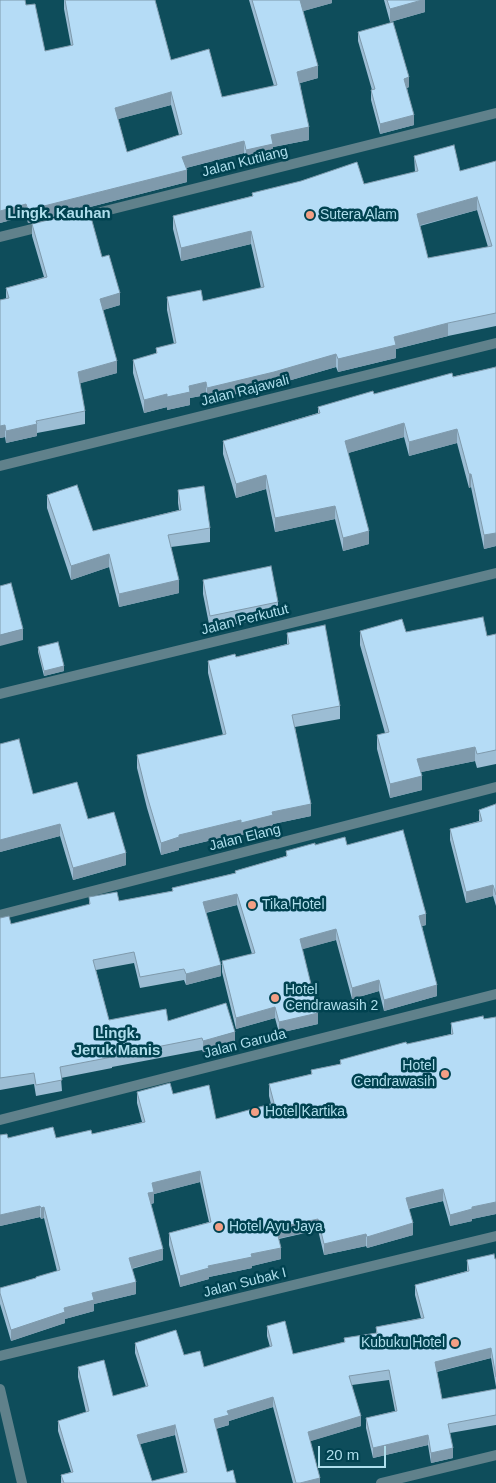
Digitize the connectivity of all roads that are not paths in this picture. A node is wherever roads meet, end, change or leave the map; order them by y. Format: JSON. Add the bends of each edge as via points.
{"nodes":[{"id":1,"x":496,"y":113,"type":"edge"},
{"id":2,"x":0,"y":237,"type":"edge"},
{"id":3,"x":496,"y":342,"type":"edge"},
{"id":4,"x":0,"y":466,"type":"edge"},
{"id":5,"x":496,"y":573,"type":"edge"},
{"id":6,"x":0,"y":694,"type":"edge"},
{"id":7,"x":496,"y":787,"type":"edge"},
{"id":8,"x":0,"y":915,"type":"edge"},
{"id":9,"x":496,"y":994,"type":"edge"},
{"id":10,"x":0,"y":1120,"type":"edge"},
{"id":11,"x":496,"y":1236,"type":"edge"},
{"id":12,"x":0,"y":1356,"type":"edge"},
{"id":13,"x":0,"y":1389,"type":"edge"},
{"id":14,"x":496,"y":1455,"type":"edge"},
{"id":15,"x":22,"y":1483,"type":"edge"},
{"id":16,"x":381,"y":1483,"type":"edge"}],
"edges":[{"from":1,"to":2,"type":"street","name":"Jalan Kutilang"},
{"from":3,"to":4,"type":"street","name":"Jalan Rajawali"},
{"from":5,"to":6,"type":"street","name":"Jalan Perkutut"},
{"from":7,"to":8,"type":"street","name":"Jalan Elang"},
{"from":9,"to":10,"type":"street","name":"Jalan Garuda"},
{"from":11,"to":12,"type":"street","name":"Jalan Subak I"},
{"from":13,"to":15,"type":"street"},
{"from":14,"to":16,"type":"street"}]}
